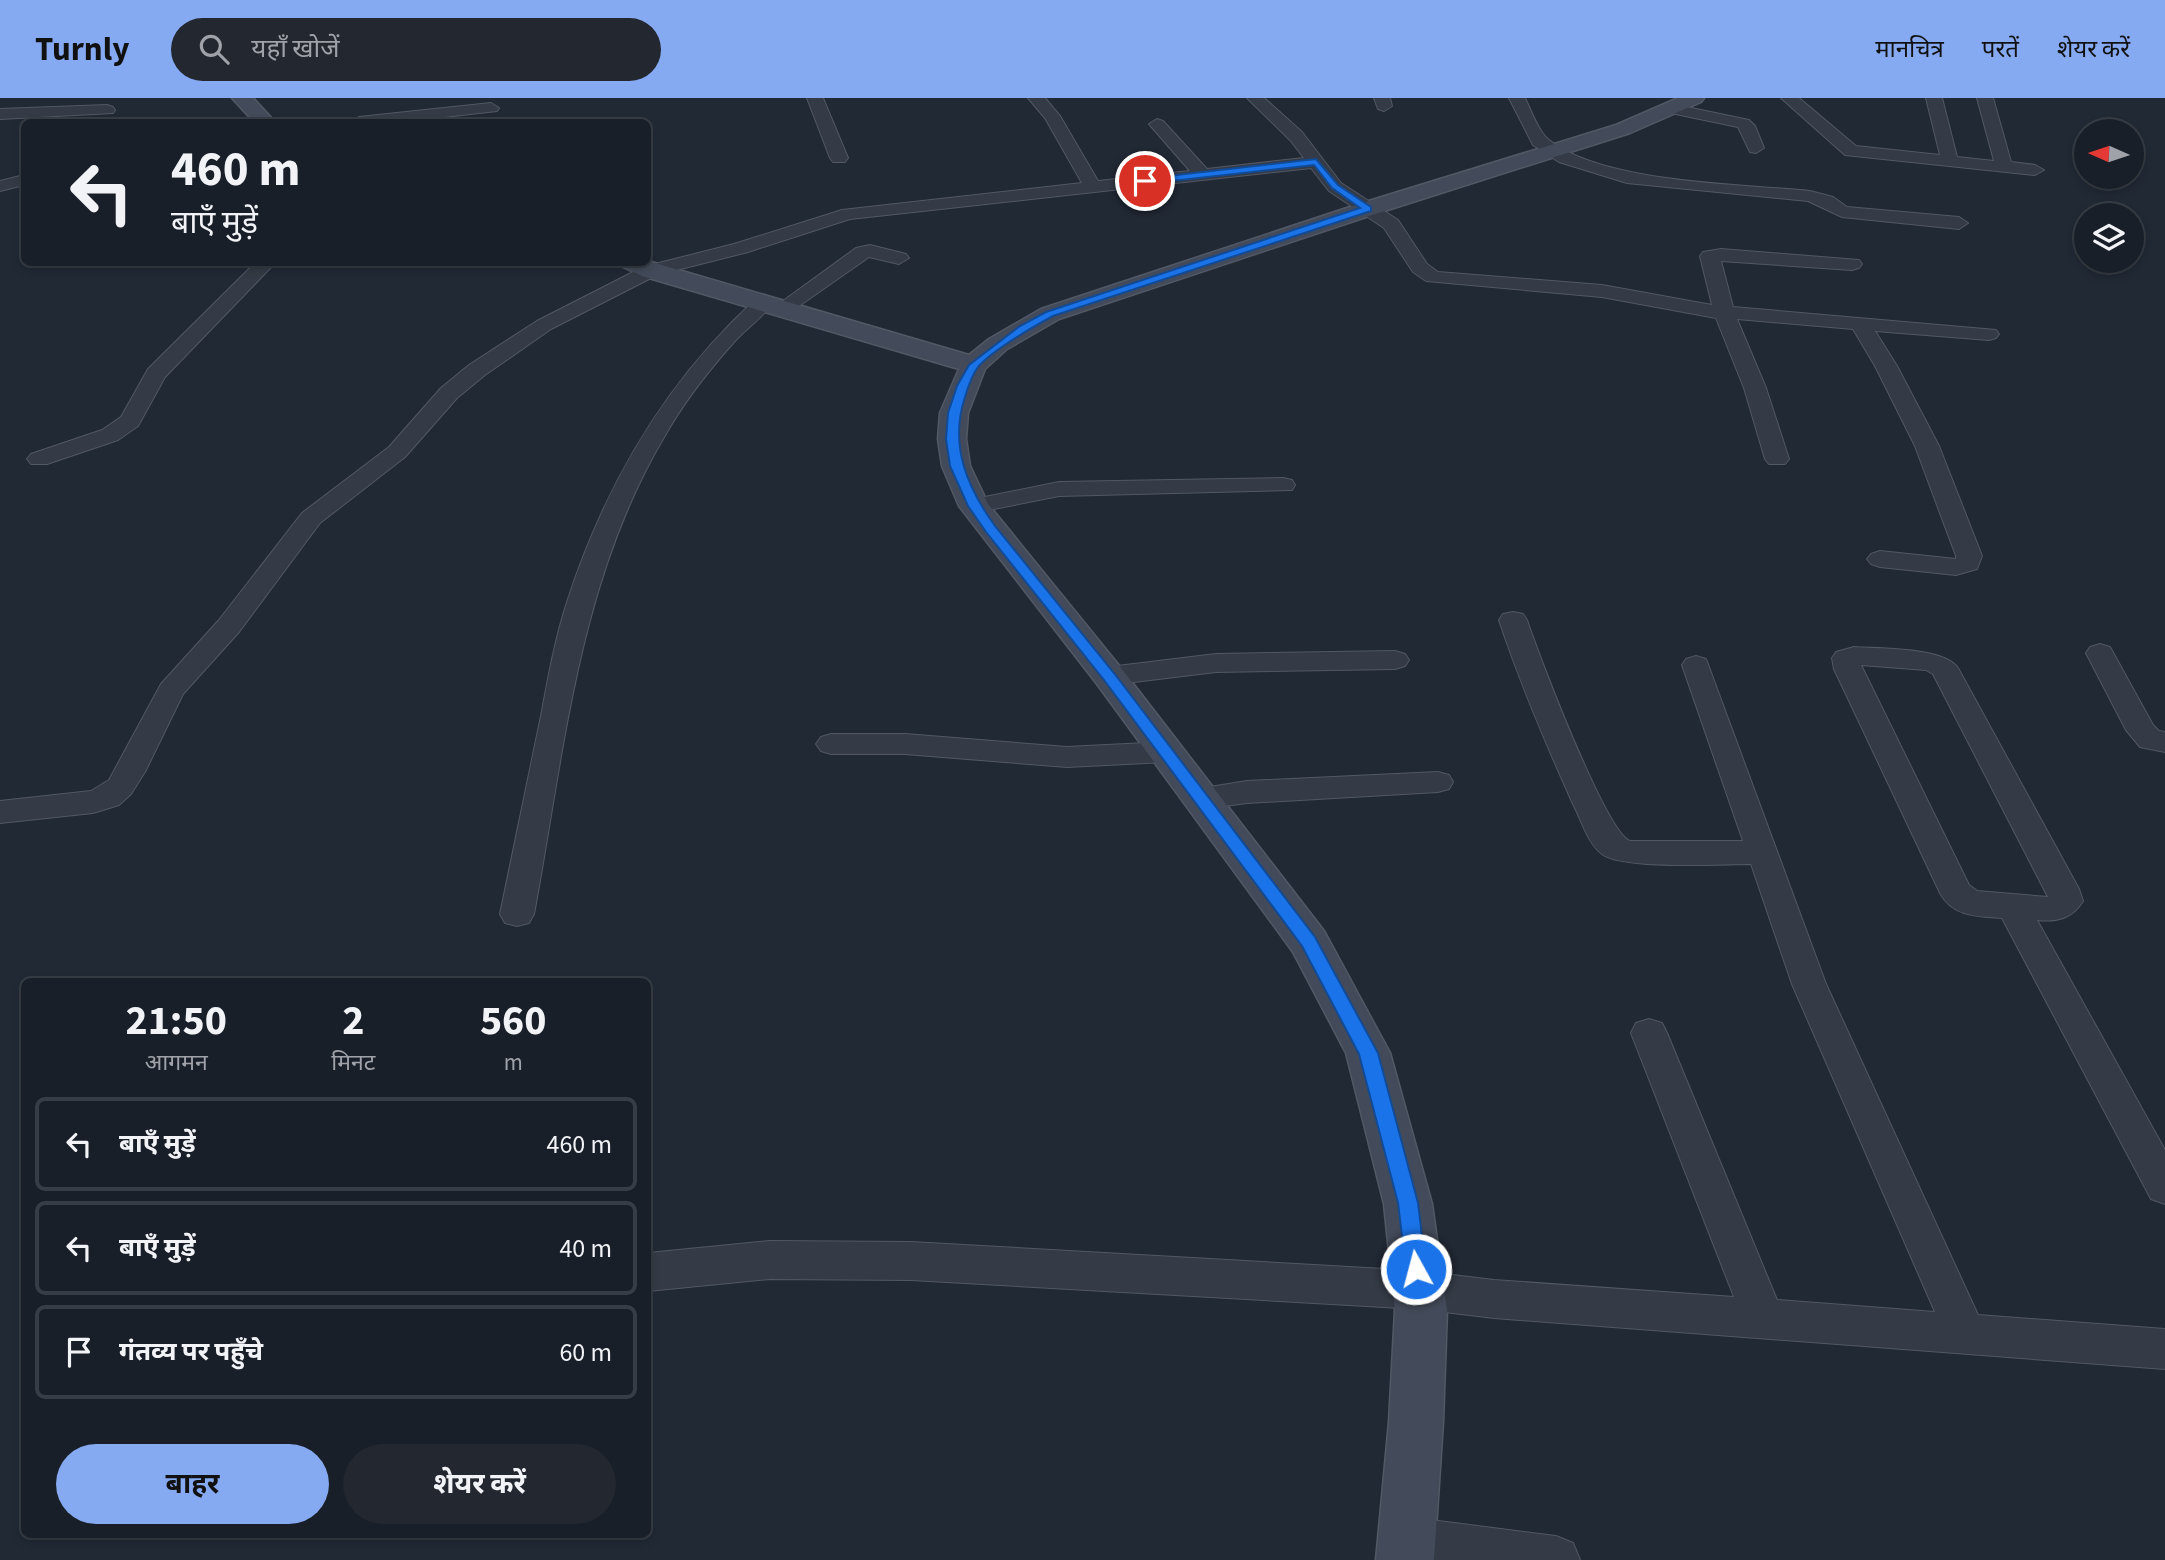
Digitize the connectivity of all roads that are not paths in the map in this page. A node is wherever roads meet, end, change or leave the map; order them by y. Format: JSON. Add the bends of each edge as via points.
{"nodes":[{"id":1,"x":20,"y":98,"type":"edge"},
{"id":2,"x":242,"y":98,"type":"edge"},
{"id":3,"x":816,"y":98,"type":"edge"},
{"id":4,"x":1255,"y":98,"type":"edge"},
{"id":5,"x":1517,"y":98,"type":"edge"},
{"id":6,"x":1789,"y":98,"type":"edge"},
{"id":7,"x":1934,"y":98,"type":"edge"},
{"id":8,"x":1965,"y":98,"type":"edge"},
{"id":9,"x":1985,"y":99,"type":"edge"},
{"id":10,"x":0,"y":103,"type":"edge"},
{"id":11,"x":1040,"y":103,"type":"edge"},
{"id":12,"x":491,"y":108,"type":"dead end"},
{"id":13,"x":1688,"y":109,"type":"edge"},
{"id":14,"x":107,"y":110,"type":"dead end"},
{"id":15,"x":0,"y":114,"type":"edge"},
{"id":16,"x":360,"y":115,"type":"edge"},
{"id":17,"x":262,"y":119,"type":"edge"},
{"id":18,"x":1157,"y":124,"type":"dead end"},
{"id":19,"x":1756,"y":148,"type":"dead end"},
{"id":20,"x":1558,"y":155,"type":"junction"},
{"id":21,"x":839,"y":158,"type":"dead end"},
{"id":22,"x":1950,"y":161,"type":"junction"},
{"id":23,"x":1316,"y":162,"type":"junction"},
{"id":24,"x":2004,"y":167,"type":"junction"},
{"id":25,"x":2035,"y":170,"type":"dead end"},
{"id":26,"x":1203,"y":174,"type":"junction"},
{"id":27,"x":21,"y":181,"type":"edge"},
{"id":28,"x":0,"y":186,"type":"edge"},
{"id":29,"x":1093,"y":187,"type":"junction"},
{"id":30,"x":1374,"y":213,"type":"junction"},
{"id":31,"x":1959,"y":223,"type":"dead end"},
{"id":32,"x":899,"y":258,"type":"dead end"},
{"id":33,"x":1852,"y":264,"type":"dead end"},
{"id":34,"x":651,"y":265,"type":"edge"},
{"id":35,"x":263,"y":266,"type":"edge"},
{"id":36,"x":641,"y":267,"type":"edge"},
{"id":37,"x":772,"y":306,"type":"junction"},
{"id":38,"x":1724,"y":312,"type":"junction"},
{"id":39,"x":1860,"y":324,"type":"junction"},
{"id":40,"x":1989,"y":334,"type":"dead end"},
{"id":41,"x":974,"y":365,"type":"junction"},
{"id":42,"x":38,"y":459,"type":"dead end"},
{"id":43,"x":1777,"y":459,"type":"dead end"},
{"id":44,"x":1283,"y":485,"type":"dead end"},
{"id":45,"x":993,"y":501,"type":"junction"},
{"id":46,"x":1881,"y":559,"type":"dead end"},
{"id":47,"x":1513,"y":620,"type":"dead end"},
{"id":48,"x":2100,"y":653,"type":"dead end"},
{"id":49,"x":1395,"y":660,"type":"dead end"},
{"id":50,"x":1696,"y":665,"type":"dead end"},
{"id":51,"x":1129,"y":673,"type":"junction"},
{"id":52,"x":2165,"y":743,"type":"edge"},
{"id":53,"x":831,"y":744,"type":"dead end"},
{"id":54,"x":1166,"y":752,"type":"junction"},
{"id":55,"x":1438,"y":782,"type":"dead end"},
{"id":56,"x":1224,"y":795,"type":"junction"},
{"id":57,"x":0,"y":812,"type":"edge"},
{"id":58,"x":1763,"y":853,"type":"junction"},
{"id":59,"x":2012,"y":906,"type":"junction"},
{"id":60,"x":517,"y":914,"type":"dead end"},
{"id":61,"x":1649,"y":1033,"type":"dead end"},
{"id":62,"x":2165,"y":1187,"type":"edge"},
{"id":63,"x":651,"y":1272,"type":"edge"},
{"id":64,"x":1419,"y":1290,"type":"junction"},
{"id":65,"x":1763,"y":1318,"type":"junction"},
{"id":66,"x":1965,"y":1333,"type":"junction"},
{"id":67,"x":2165,"y":1349,"type":"edge"},
{"id":68,"x":1434,"y":1549,"type":"edge"},
{"id":69,"x":1556,"y":1560,"type":"edge"}],
"edges":[{"from":1,"to":10,"type":"street"},
{"from":2,"to":17,"type":"street"},
{"from":3,"to":21,"type":"street"},
{"from":4,"to":23,"type":"street"},
{"from":5,"to":20,"type":"street","via":[[1539,141]]},
{"from":6,"to":22,"type":"street","via":[[1852,151]]},
{"from":7,"to":22,"type":"street"},
{"from":8,"to":9,"type":"street"},
{"from":9,"to":24,"type":"street"},
{"from":11,"to":29,"type":"street"},
{"from":12,"to":16,"type":"street"},
{"from":13,"to":19,"type":"street","via":[[1746,125]]},
{"from":13,"to":20,"type":"street"},
{"from":14,"to":15,"type":"street"},
{"from":18,"to":26,"type":"street"},
{"from":20,"to":30,"type":"street"},
{"from":20,"to":31,"type":"street","via":[[1633,179],[1810,196],[1842,212]]},
{"from":22,"to":24,"type":"street"},
{"from":23,"to":26,"type":"street"},
{"from":23,"to":30,"type":"street","via":[[1335,187]]},
{"from":24,"to":25,"type":"street"},
{"from":26,"to":29,"type":"street"},
{"from":27,"to":28,"type":"street"},
{"from":29,"to":34,"type":"street","via":[[848,214],[741,248]]},
{"from":30,"to":38,"type":"street","via":[[1391,224],[1420,268],[1433,277],[1592,290]]},
{"from":30,"to":41,"type":"street","via":[[1050,314],[998,344]]},
{"from":32,"to":37,"type":"street","via":[[863,252]]},
{"from":33,"to":38,"type":"street","via":[[1713,255],[1710,259]]},
{"from":35,"to":42,"type":"street","via":[[156,374],[130,421],[110,435]]},
{"from":36,"to":37,"type":"street"},
{"from":36,"to":57,"type":"street","via":[[477,370],[449,393],[397,452],[311,518],[229,626],[171,690],[120,787],[93,802]]},
{"from":37,"to":41,"type":"street"},
{"from":37,"to":60,"type":"street","via":[[736,326],[701,363],[616,505],[580,601],[568,648]]},
{"from":38,"to":39,"type":"street"},
{"from":38,"to":43,"type":"street"},
{"from":39,"to":40,"type":"street"},
{"from":39,"to":46,"type":"street","via":[[1927,446],[1969,556],[1963,567]]},
{"from":41,"to":45,"type":"street","via":[[962,386],[952,439],[956,466]]},
{"from":44,"to":45,"type":"street","via":[[1059,489]]},
{"from":45,"to":51,"type":"street"},
{"from":47,"to":58,"type":"street","via":[[1556,735],[1614,847],[1630,852]]},
{"from":48,"to":52,"type":"street","via":[[2141,730],[2150,740]]},
{"from":49,"to":51,"type":"street","via":[[1266,659]]},
{"from":50,"to":58,"type":"street"},
{"from":51,"to":54,"type":"street"},
{"from":53,"to":54,"type":"street","via":[[905,744],[1068,757]]},
{"from":54,"to":56,"type":"street"},
{"from":55,"to":56,"type":"street"},
{"from":56,"to":64,"type":"street","via":[[1368,1053],[1408,1203]]},
{"from":58,"to":66,"type":"street","via":[[1809,984]]},
{"from":59,"to":59,"type":"street","via":[[1970,903],[1951,887],[1846,658],[1931,662],[1944,668],[2066,901],[2060,907]]},
{"from":59,"to":62,"type":"street"},
{"from":61,"to":65,"type":"street"},
{"from":63,"to":64,"type":"street","via":[[770,1260],[911,1261]]},
{"from":64,"to":65,"type":"street"},
{"from":64,"to":68,"type":"street","via":[[1416,1422]]},
{"from":65,"to":66,"type":"street"},
{"from":66,"to":67,"type":"street"},
{"from":68,"to":69,"type":"street"}]}
